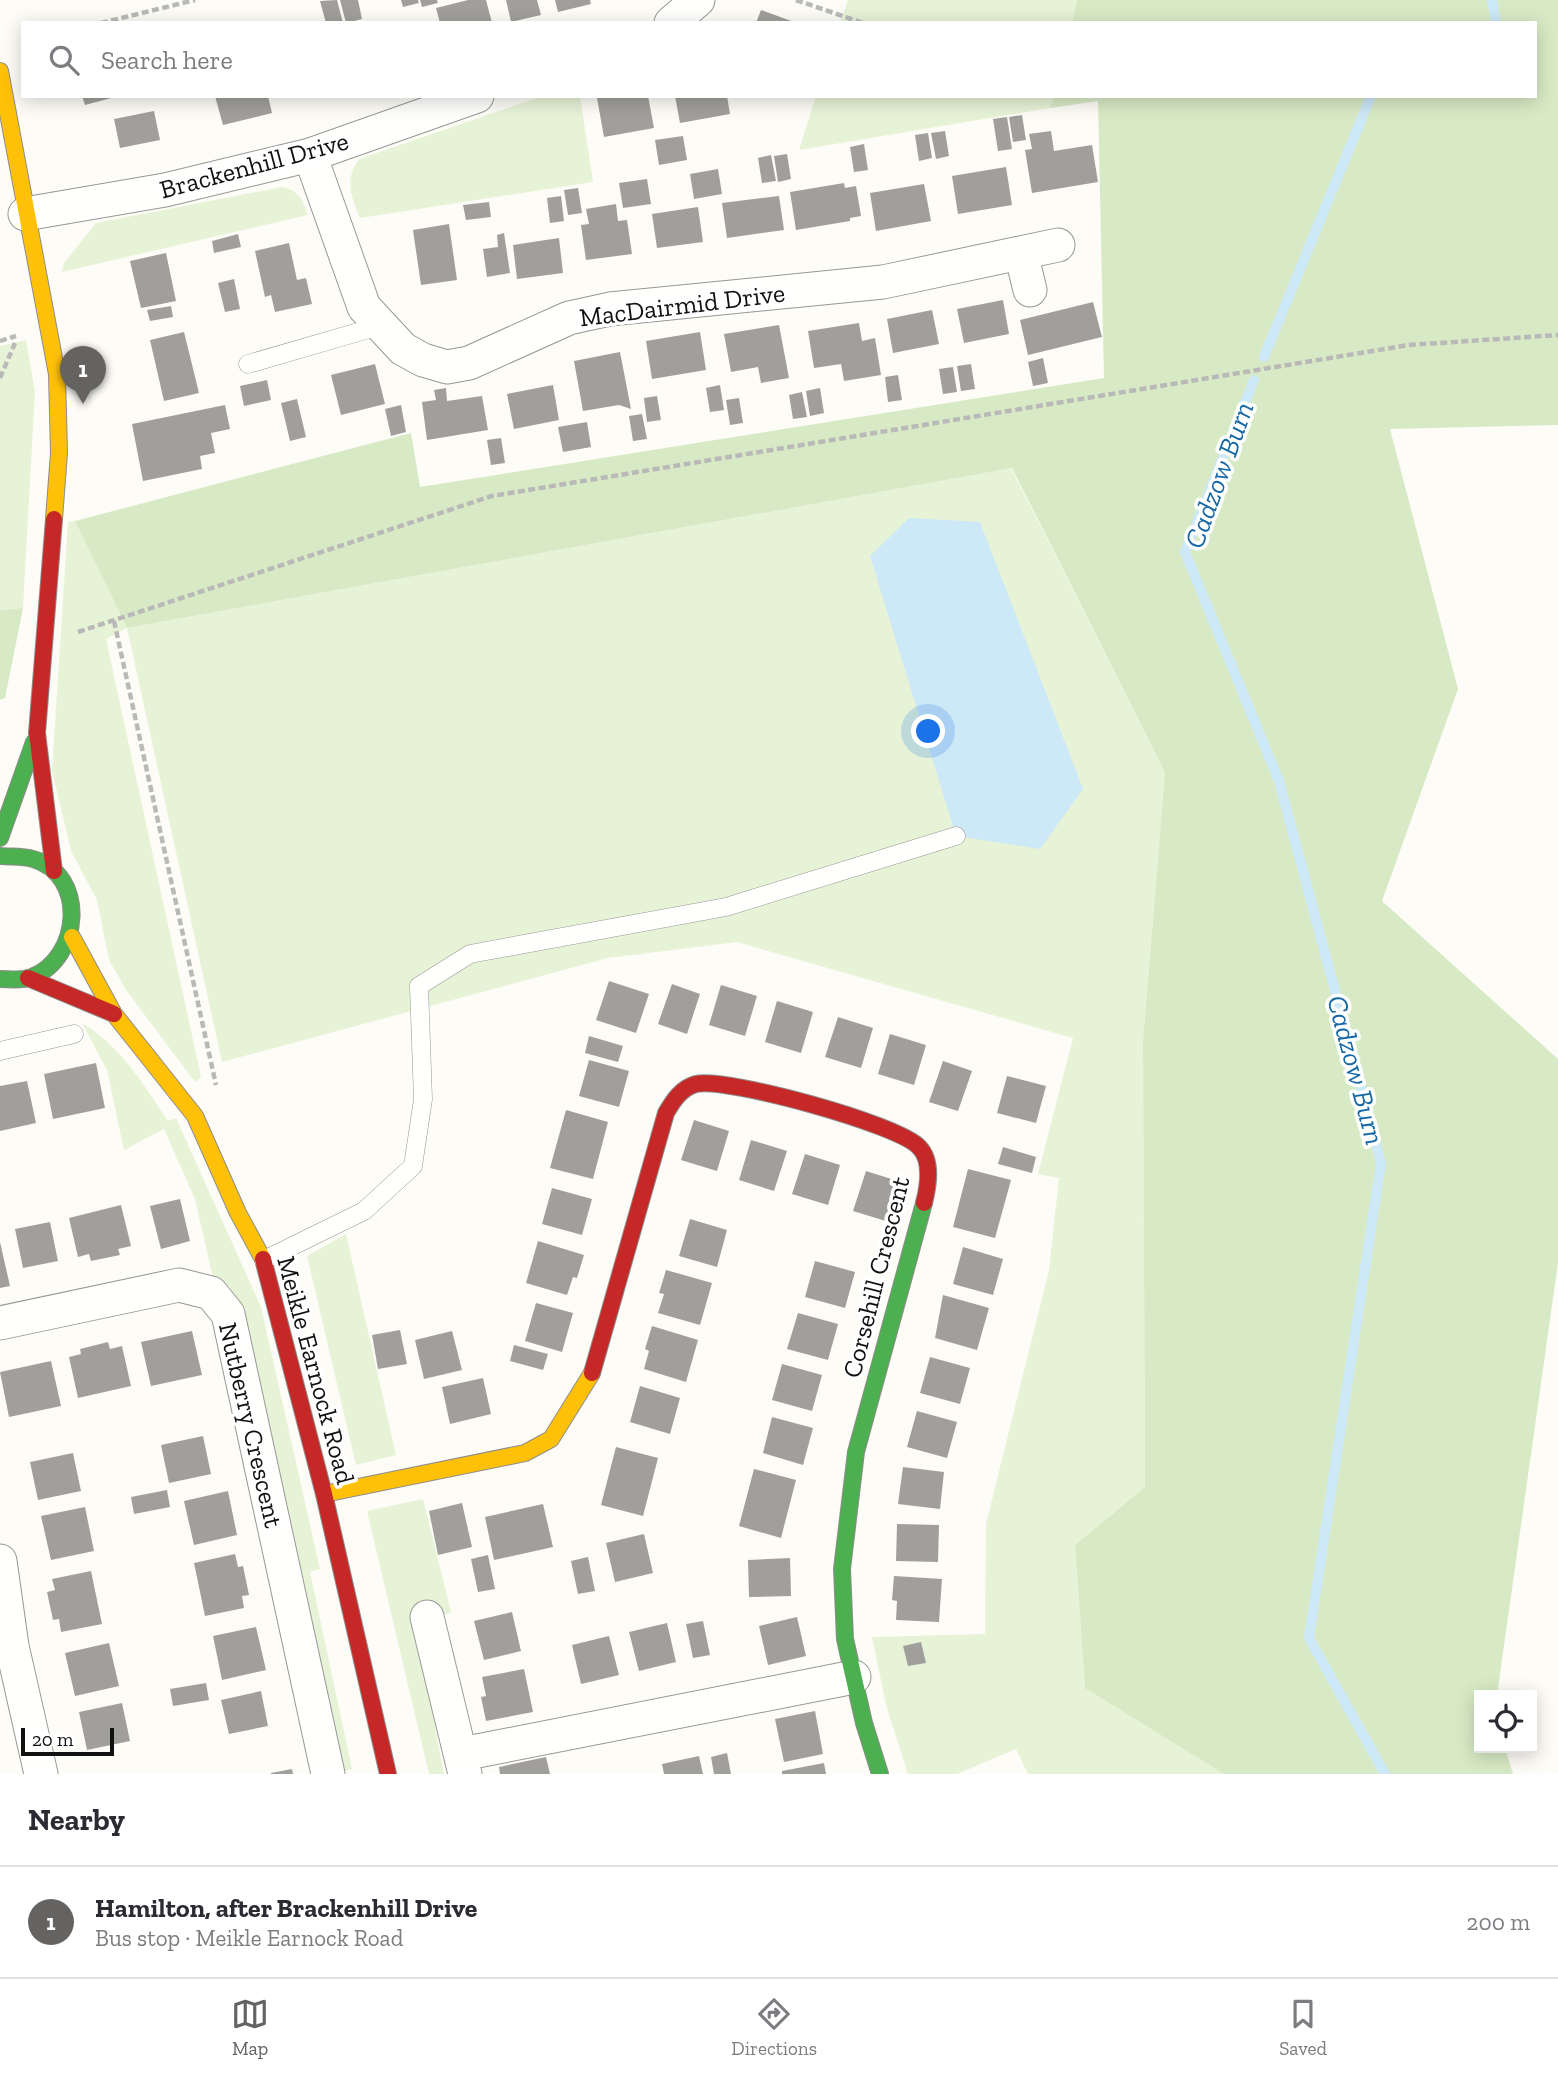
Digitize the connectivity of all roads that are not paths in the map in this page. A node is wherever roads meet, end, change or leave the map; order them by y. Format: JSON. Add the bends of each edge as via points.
{"nodes":[{"id":1,"x":698,"y":0,"type":"edge"},
{"id":2,"x":673,"y":21,"type":"edge"},
{"id":3,"x":0,"y":71,"type":"edge"},
{"id":4,"x":471,"y":98,"type":"edge"},
{"id":5,"x":310,"y":155,"type":"junction"},
{"id":6,"x":25,"y":214,"type":"junction"},
{"id":7,"x":1058,"y":245,"type":"dead end"},
{"id":8,"x":1021,"y":253,"type":"junction"},
{"id":9,"x":1030,"y":290,"type":"dead end"},
{"id":10,"x":379,"y":326,"type":"junction"},
{"id":11,"x":248,"y":364,"type":"dead end"},
{"id":12,"x":37,"y":733,"type":"junction"},
{"id":13,"x":956,"y":836,"type":"dead end"},
{"id":14,"x":0,"y":838,"type":"edge"},
{"id":15,"x":0,"y":856,"type":"edge"},
{"id":16,"x":54,"y":871,"type":"junction"},
{"id":17,"x":72,"y":937,"type":"junction"},
{"id":18,"x":29,"y":978,"type":"junction"},
{"id":19,"x":3,"y":982,"type":"edge"},
{"id":20,"x":114,"y":1014,"type":"junction"},
{"id":21,"x":74,"y":1034,"type":"dead end"},
{"id":22,"x":0,"y":1051,"type":"edge"},
{"id":23,"x":264,"y":1260,"type":"junction"},
{"id":24,"x":0,"y":1323,"type":"edge"},
{"id":25,"x":324,"y":1494,"type":"junction"},
{"id":26,"x":0,"y":1561,"type":"edge"},
{"id":27,"x":427,"y":1617,"type":"dead end"},
{"id":28,"x":854,"y":1678,"type":"junction"},
{"id":29,"x":463,"y":1764,"type":"edge"},
{"id":30,"x":41,"y":1774,"type":"edge"},
{"id":31,"x":328,"y":1774,"type":"edge"},
{"id":32,"x":388,"y":1774,"type":"edge"},
{"id":33,"x":880,"y":1774,"type":"edge"}],
"edges":[{"from":1,"to":2,"type":"street"},
{"from":3,"to":6,"type":"street"},
{"from":4,"to":5,"type":"street","name":"Brackenhill Drive"},
{"from":5,"to":6,"type":"street","name":"Brackenhill Drive","via":[[165,190]]},
{"from":5,"to":10,"type":"street","name":"MacDairmid Drive","via":[[364,307]]},
{"from":6,"to":12,"type":"street","via":[[57,373],[59,453]]},
{"from":7,"to":8,"type":"street","name":"MacDairmid Drive"},
{"from":8,"to":9,"type":"street"},
{"from":8,"to":10,"type":"street","name":"MacDairmid Drive","via":[[883,282],[610,309],[569,318],[469,363],[447,367],[403,349]]},
{"from":10,"to":11,"type":"lane"},
{"from":12,"to":14,"type":"street"},
{"from":12,"to":16,"type":"street"},
{"from":13,"to":23,"type":"lane","via":[[726,907],[470,954],[419,986],[423,1099],[413,1166],[364,1211]]},
{"from":15,"to":16,"type":"street","via":[[36,859]]},
{"from":16,"to":17,"type":"street","via":[[69,890],[75,913]]},
{"from":17,"to":18,"type":"street","via":[[63,955]]},
{"from":17,"to":20,"type":"street","name":"Meikle Earnock Road"},
{"from":18,"to":19,"type":"street"},
{"from":18,"to":20,"type":"street","name":"Meikle Earnock Road"},
{"from":20,"to":23,"type":"street","name":"Meikle Earnock Road","via":[[195,1116]]},
{"from":21,"to":22,"type":"lane"},
{"from":23,"to":25,"type":"street","name":"Meikle Earnock Road"},
{"from":24,"to":31,"type":"street","name":"Nutberry Crescent","via":[[179,1285],[211,1293],[219,1301],[228,1314]]},
{"from":25,"to":28,"type":"street","name":"Corsehill Crescent","via":[[498,1460],[526,1453],[551,1439],[590,1381],[666,1113],[688,1085],[704,1081],[729,1084],[895,1130],[920,1145],[929,1169],[925,1199],[856,1452],[842,1569],[845,1639]]},
{"from":25,"to":32,"type":"street","name":"Meikle Earnock Road"},
{"from":26,"to":30,"type":"street","via":[[12,1646]]},
{"from":27,"to":29,"type":"street"},
{"from":28,"to":29,"type":"street"},
{"from":28,"to":33,"type":"street","name":"Corsehill Crescent"}]}
